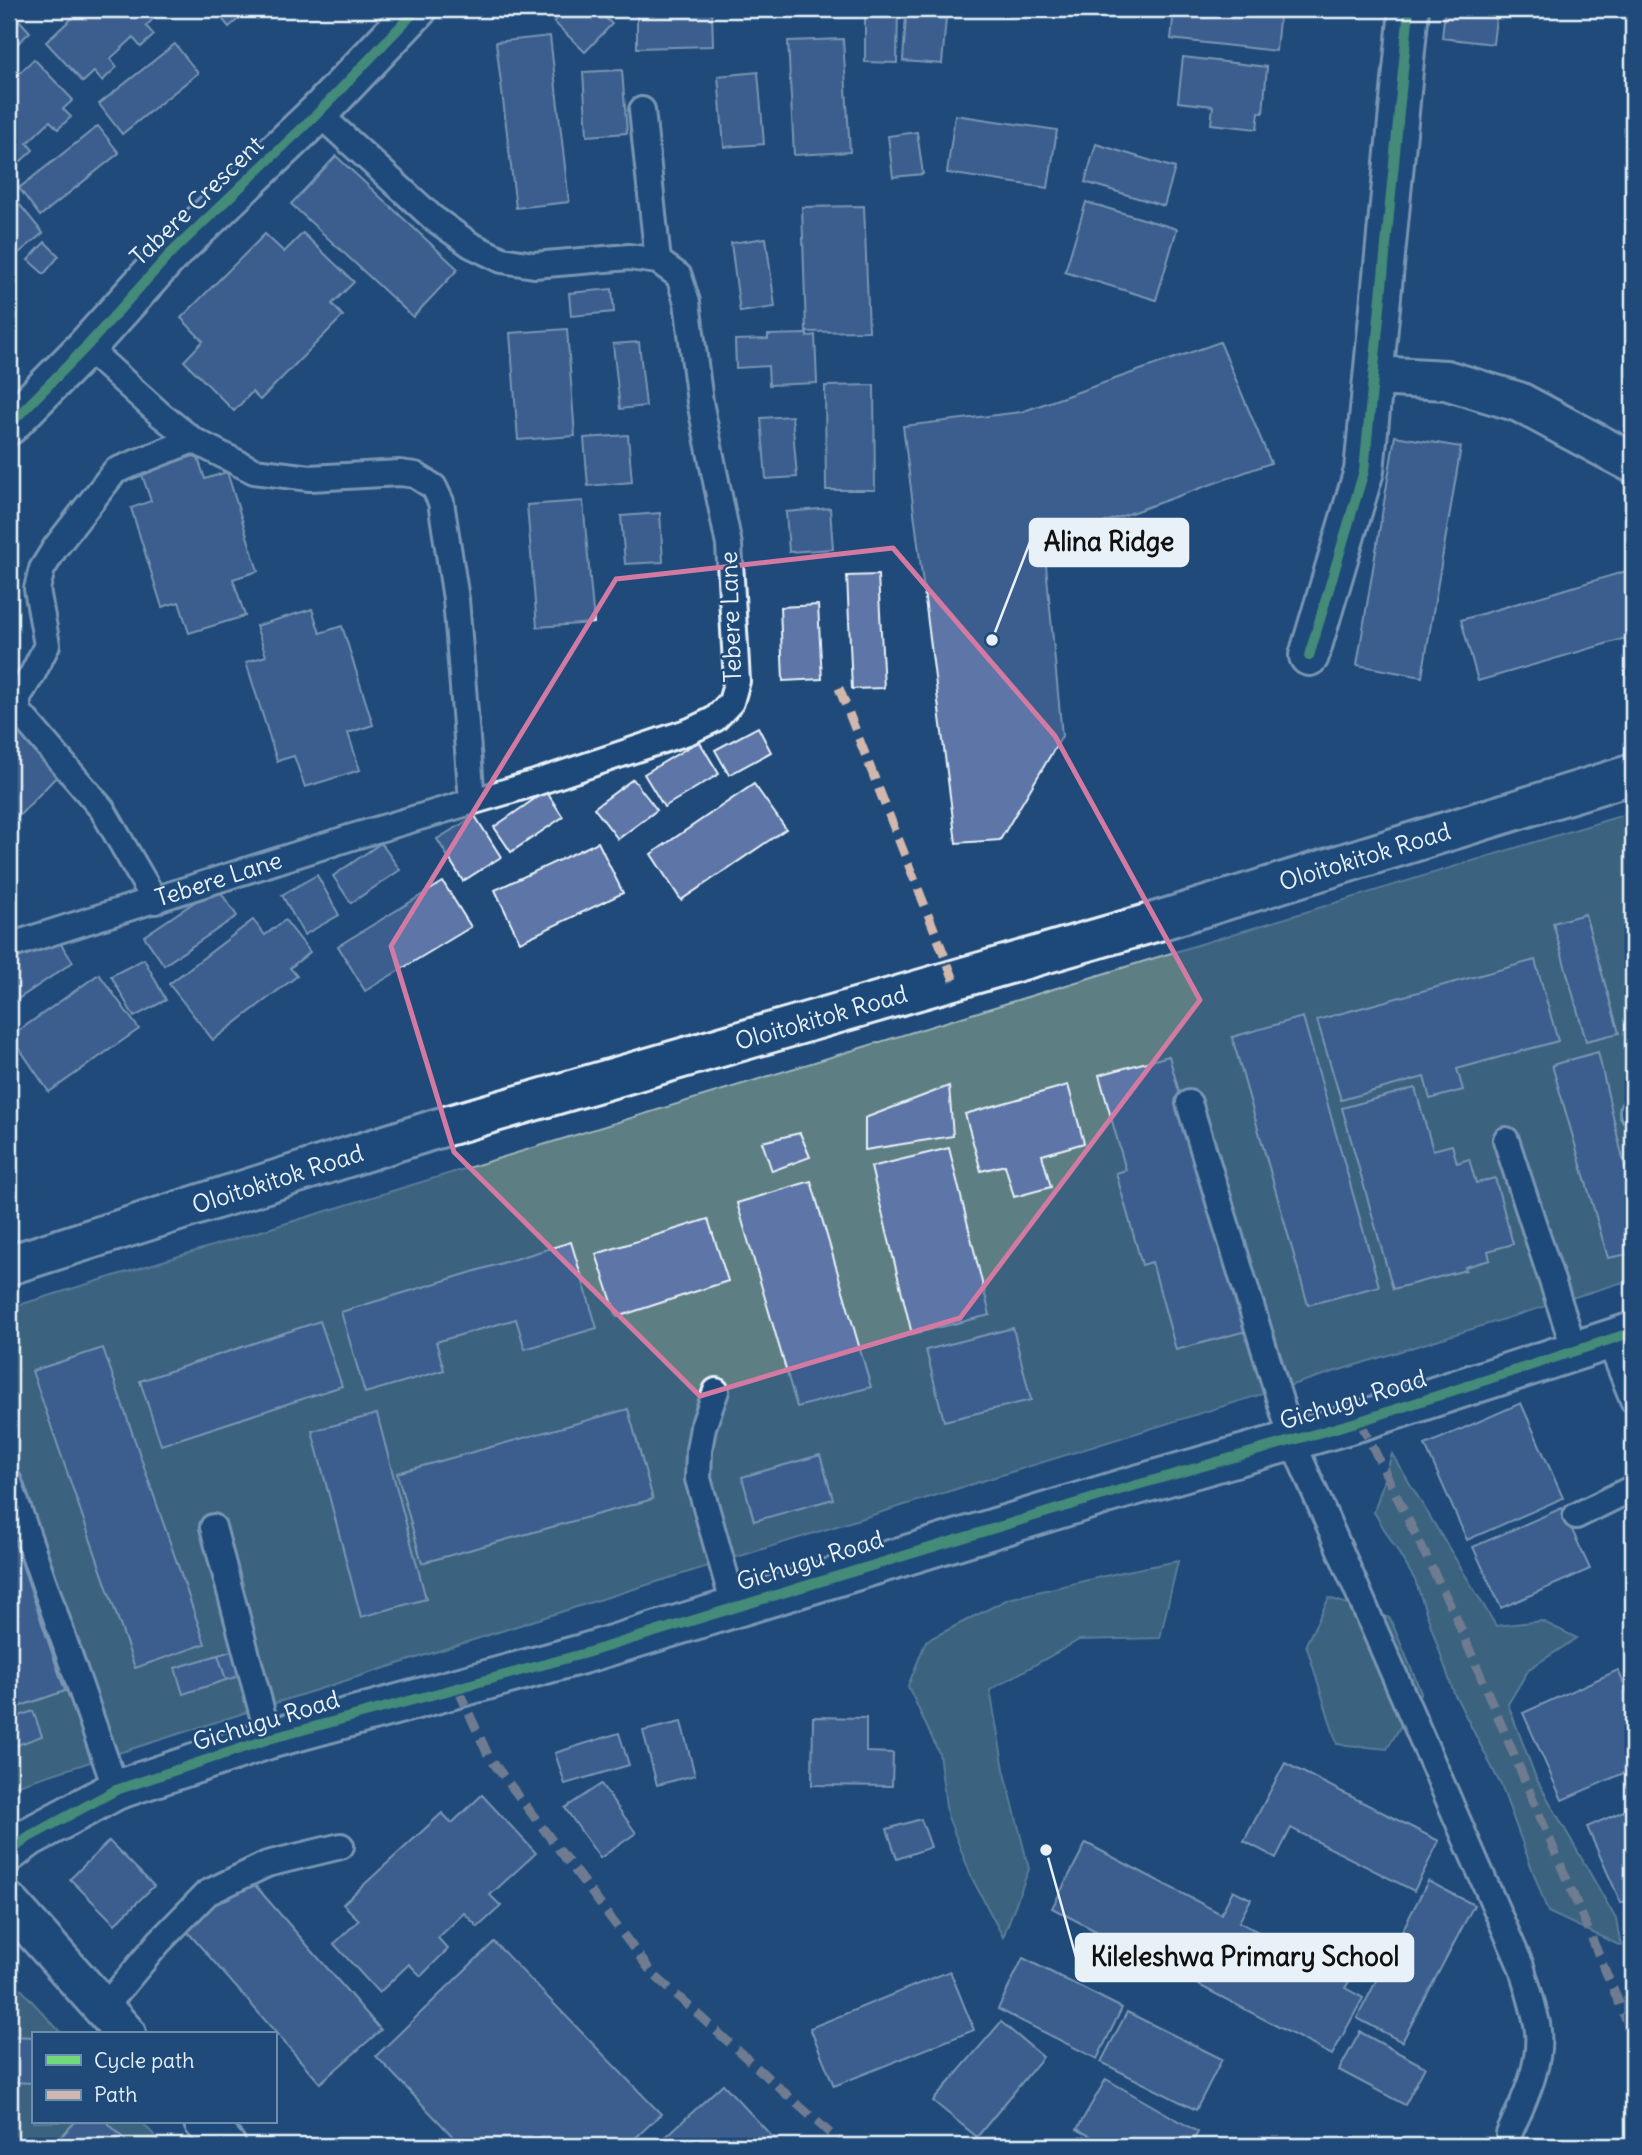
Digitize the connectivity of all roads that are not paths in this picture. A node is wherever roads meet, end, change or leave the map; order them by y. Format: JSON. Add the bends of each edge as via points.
{"nodes":[{"id":1,"x":417,"y":9,"type":"edge"},
{"id":2,"x":1409,"y":9,"type":"edge"},
{"id":3,"x":642,"y":110,"type":"dead end"},
{"id":4,"x":318,"y":113,"type":"junction"},
{"id":5,"x":658,"y":261,"type":"junction"},
{"id":6,"x":86,"y":347,"type":"junction"},
{"id":7,"x":1374,"y":376,"type":"junction"},
{"id":8,"x":9,"y":425,"type":"edge"},
{"id":9,"x":193,"y":440,"type":"junction"},
{"id":10,"x":1633,"y":463,"type":"edge"},
{"id":11,"x":1309,"y":656,"type":"dead end"},
{"id":12,"x":1633,"y":774,"type":"edge"},
{"id":13,"x":472,"y":801,"type":"junction"},
{"id":14,"x":155,"y":901,"type":"junction"},
{"id":15,"x":9,"y":946,"type":"edge"},
{"id":16,"x":1189,"y":1103,"type":"dead end"},
{"id":17,"x":1506,"y":1140,"type":"dead end"},
{"id":18,"x":9,"y":1265,"type":"edge"},
{"id":19,"x":1606,"y":1341,"type":"edge"},
{"id":20,"x":716,"y":1391,"type":"dead end"},
{"id":21,"x":1633,"y":1400,"type":"edge"},
{"id":22,"x":1292,"y":1440,"type":"junction"},
{"id":23,"x":9,"y":1482,"type":"edge"},
{"id":24,"x":1633,"y":1488,"type":"edge"},
{"id":25,"x":1576,"y":1516,"type":"dead end"},
{"id":26,"x":213,"y":1527,"type":"dead end"},
{"id":27,"x":734,"y":1606,"type":"junction"},
{"id":28,"x":269,"y":1740,"type":"junction"},
{"id":29,"x":116,"y":1790,"type":"junction"},
{"id":30,"x":341,"y":1846,"type":"dead end"},
{"id":31,"x":9,"y":1852,"type":"edge"},
{"id":32,"x":9,"y":1903,"type":"edge"},
{"id":33,"x":114,"y":2022,"type":"edge"},
{"id":34,"x":206,"y":2124,"type":"edge"},
{"id":35,"x":1509,"y":2134,"type":"dead end"},
{"id":36,"x":226,"y":2146,"type":"edge"}],
"edges":[{"from":1,"to":4,"type":"street","name":"Tabere Crescent"},
{"from":2,"to":7,"type":"street"},
{"from":3,"to":5,"type":"lane"},
{"from":4,"to":5,"type":"lane","via":[[433,218],[502,260],[534,265],[629,257]]},
{"from":4,"to":6,"type":"street","name":"Tabere Crescent","via":[[169,255]]},
{"from":5,"to":13,"type":"lane","name":"Tebere Lane","via":[[679,276],[687,302],[700,402],[729,545],[737,681],[731,702],[715,719],[690,731]]},
{"from":6,"to":8,"type":"street","name":"Tabere Crescent"},
{"from":6,"to":9,"type":"lane"},
{"from":7,"to":10,"type":"street","via":[[1446,380],[1519,402]]},
{"from":7,"to":11,"type":"street","via":[[1364,471]]},
{"from":9,"to":13,"type":"lane","via":[[254,471],[310,478],[400,472],[434,487],[441,502],[456,599]]},
{"from":9,"to":14,"type":"lane","via":[[115,471],[55,548],[37,589],[47,645],[18,697],[18,711],[102,809]]},
{"from":12,"to":18,"type":"street","name":"Oloitokitok Road","via":[[1158,921],[436,1129]]},
{"from":13,"to":14,"type":"lane","name":"Tebere Lane"},
{"from":14,"to":15,"type":"lane","name":"Tebere Lane"},
{"from":16,"to":22,"type":"lane"},
{"from":17,"to":19,"type":"lane"},
{"from":19,"to":21,"type":"lane"},
{"from":19,"to":22,"type":"street","name":"Gichugu Road"},
{"from":20,"to":27,"type":"lane","via":[[702,1427],[698,1479]]},
{"from":22,"to":27,"type":"street","name":"Gichugu Road"},
{"from":22,"to":35,"type":"lane","via":[[1521,1966],[1537,2026],[1538,2055]]},
{"from":23,"to":29,"type":"lane"},
{"from":24,"to":25,"type":"lane"},
{"from":26,"to":28,"type":"lane"},
{"from":27,"to":28,"type":"street","name":"Gichugu Road","via":[[586,1653]]},
{"from":28,"to":29,"type":"street","name":"Gichugu Road"},
{"from":29,"to":31,"type":"street","name":"Gichugu Road"},
{"from":30,"to":33,"type":"lane","via":[[267,1864],[207,1893],[159,1942]]},
{"from":32,"to":33,"type":"street"},
{"from":34,"to":36,"type":"street"}]}
